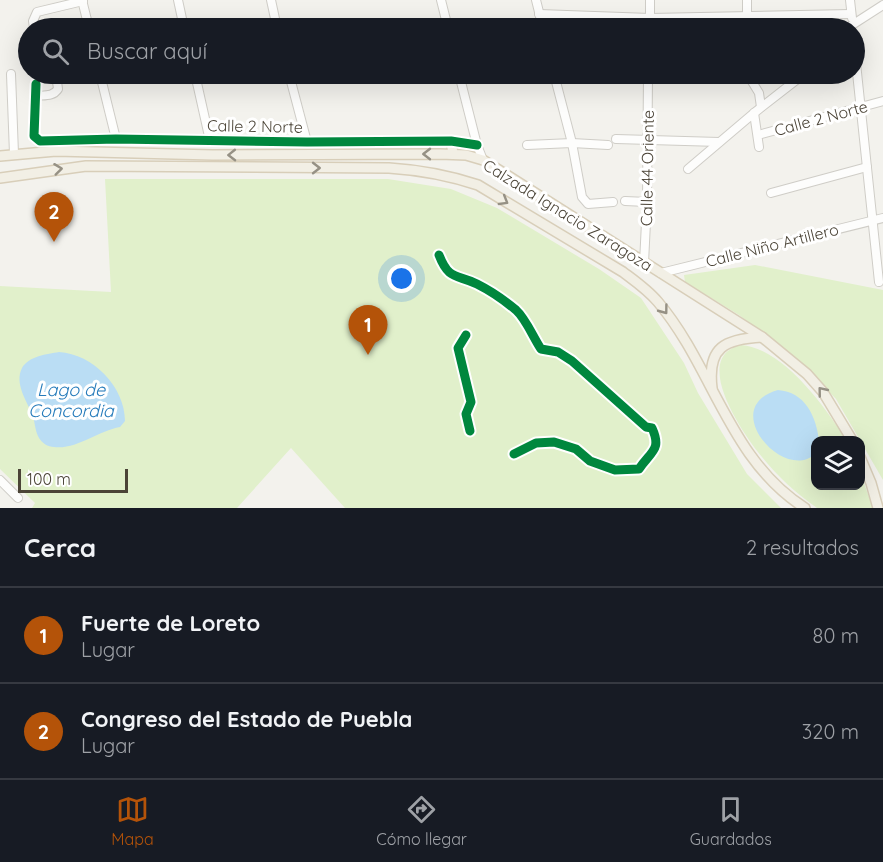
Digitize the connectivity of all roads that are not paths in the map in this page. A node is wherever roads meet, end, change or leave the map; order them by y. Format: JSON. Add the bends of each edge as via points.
{"nodes":[{"id":1,"x":83,"y":0,"type":"edge"},
{"id":2,"x":178,"y":0,"type":"edge"},
{"id":3,"x":271,"y":0,"type":"edge"},
{"id":4,"x":441,"y":0,"type":"edge"},
{"id":5,"x":536,"y":0,"type":"edge"},
{"id":6,"x":650,"y":0,"type":"edge"},
{"id":7,"x":747,"y":0,"type":"edge"},
{"id":8,"x":850,"y":0,"type":"edge"},
{"id":9,"x":883,"y":5,"type":"edge"},
{"id":10,"x":539,"y":14,"type":"junction"},
{"id":11,"x":851,"y":14,"type":"junction"},
{"id":12,"x":747,"y":16,"type":"junction"},
{"id":13,"x":35,"y":18,"type":"edge"},
{"id":14,"x":87,"y":18,"type":"edge"},
{"id":15,"x":182,"y":18,"type":"edge"},
{"id":16,"x":276,"y":18,"type":"edge"},
{"id":17,"x":446,"y":18,"type":"edge"},
{"id":18,"x":540,"y":18,"type":"edge"},
{"id":19,"x":650,"y":18,"type":"junction"},
{"id":20,"x":852,"y":18,"type":"edge"},
{"id":21,"x":865,"y":18,"type":"edge"},
{"id":22,"x":11,"y":74,"type":"dead end"},
{"id":23,"x":36,"y":84,"type":"dead end"},
{"id":24,"x":57,"y":84,"type":"edge"},
{"id":25,"x":102,"y":84,"type":"edge"},
{"id":26,"x":197,"y":84,"type":"edge"},
{"id":27,"x":292,"y":84,"type":"edge"},
{"id":28,"x":462,"y":84,"type":"edge"},
{"id":29,"x":557,"y":84,"type":"edge"},
{"id":30,"x":648,"y":84,"type":"edge"},
{"id":31,"x":754,"y":84,"type":"edge"},
{"id":32,"x":791,"y":84,"type":"edge"},
{"id":33,"x":858,"y":84,"type":"edge"},
{"id":34,"x":36,"y":96,"type":"junction"},
{"id":35,"x":883,"y":101,"type":"edge"},
{"id":36,"x":860,"y":106,"type":"junction"},
{"id":37,"x":761,"y":107,"type":"junction"},
{"id":38,"x":754,"y":113,"type":"junction"},
{"id":39,"x":758,"y":135,"type":"junction"},
{"id":40,"x":116,"y":139,"type":"junction"},
{"id":41,"x":616,"y":139,"type":"dead end"},
{"id":42,"x":76,"y":140,"type":"junction"},
{"id":43,"x":648,"y":140,"type":"junction"},
{"id":44,"x":210,"y":141,"type":"junction"},
{"id":45,"x":451,"y":141,"type":"junction"},
{"id":46,"x":307,"y":142,"type":"junction"},
{"id":47,"x":719,"y":142,"type":"junction"},
{"id":48,"x":572,"y":143,"type":"junction"},
{"id":49,"x":477,"y":145,"type":"junction"},
{"id":50,"x":527,"y":145,"type":"dead end"},
{"id":51,"x":608,"y":145,"type":"dead end"},
{"id":52,"x":55,"y":146,"type":"junction"},
{"id":53,"x":759,"y":147,"type":"dead end"},
{"id":54,"x":78,"y":151,"type":"junction"},
{"id":55,"x":14,"y":154,"type":"junction"},
{"id":56,"x":453,"y":154,"type":"junction"},
{"id":57,"x":0,"y":156,"type":"edge"},
{"id":58,"x":483,"y":160,"type":"junction"},
{"id":59,"x":867,"y":167,"type":"junction"},
{"id":60,"x":688,"y":170,"type":"dead end"},
{"id":61,"x":0,"y":178,"type":"edge"},
{"id":62,"x":771,"y":193,"type":"dead end"},
{"id":63,"x":625,"y":201,"type":"dead end"},
{"id":64,"x":613,"y":202,"type":"dead end"},
{"id":65,"x":647,"y":202,"type":"junction"},
{"id":66,"x":883,"y":218,"type":"edge"},
{"id":67,"x":873,"y":220,"type":"junction"},
{"id":68,"x":644,"y":263,"type":"junction"},
{"id":69,"x":661,"y":273,"type":"junction"},
{"id":70,"x":879,"y":282,"type":"dead end"},
{"id":71,"x":762,"y":337,"type":"junction"},
{"id":72,"x":712,"y":393,"type":"junction"},
{"id":73,"x":849,"y":436,"type":"edge"},
{"id":74,"x":865,"y":468,"type":"edge"},
{"id":75,"x":0,"y":480,"type":"edge"},
{"id":76,"x":871,"y":483,"type":"junction"},
{"id":77,"x":18,"y":498,"type":"dead end"},
{"id":78,"x":883,"y":500,"type":"edge"},
{"id":79,"x":805,"y":508,"type":"edge"},
{"id":80,"x":878,"y":508,"type":"edge"}],
"edges":[{"from":1,"to":13,"type":"street","via":[[38,12]]},
{"from":1,"to":14,"type":"street"},
{"from":2,"to":15,"type":"street"},
{"from":3,"to":16,"type":"street"},
{"from":4,"to":17,"type":"street"},
{"from":5,"to":10,"type":"street"},
{"from":6,"to":19,"type":"street"},
{"from":7,"to":12,"type":"street"},
{"from":8,"to":11,"type":"street"},
{"from":9,"to":21,"type":"street"},
{"from":10,"to":18,"type":"street"},
{"from":10,"to":19,"type":"street"},
{"from":11,"to":12,"type":"street"},
{"from":11,"to":20,"type":"street"},
{"from":12,"to":19,"type":"street"},
{"from":22,"to":55,"type":"street"},
{"from":23,"to":34,"type":"street"},
{"from":24,"to":34,"type":"street","via":[[53,95]]},
{"from":25,"to":40,"type":"street"},
{"from":26,"to":44,"type":"street"},
{"from":27,"to":46,"type":"street"},
{"from":28,"to":49,"type":"street"},
{"from":29,"to":48,"type":"street"},
{"from":30,"to":43,"type":"street","name":"Calle 44 Oriente"},
{"from":31,"to":37,"type":"street"},
{"from":32,"to":37,"type":"street"},
{"from":33,"to":36,"type":"street"},
{"from":34,"to":52,"type":"street","name":"Calle 2 Norte","via":[[34,136]]},
{"from":35,"to":36,"type":"street","name":"Calle 2 Norte"},
{"from":36,"to":39,"type":"street","name":"Calle 2 Norte"},
{"from":36,"to":59,"type":"street"},
{"from":37,"to":38,"type":"street"},
{"from":38,"to":39,"type":"street"},
{"from":38,"to":47,"type":"street"},
{"from":39,"to":53,"type":"street"},
{"from":40,"to":42,"type":"street","name":"Calle 2 Norte"},
{"from":40,"to":44,"type":"street","name":"Calle 2 Norte"},
{"from":41,"to":43,"type":"street"},
{"from":42,"to":52,"type":"street","name":"Calle 2 Norte"},
{"from":42,"to":54,"type":"street"},
{"from":43,"to":47,"type":"street"},
{"from":43,"to":65,"type":"street","name":"Calle 44 Oriente"},
{"from":44,"to":46,"type":"street","name":"Calle 2 Norte"},
{"from":45,"to":46,"type":"street","name":"Calle 2 Norte"},
{"from":45,"to":49,"type":"street","name":"Calle 2 Norte"},
{"from":45,"to":56,"type":"main road"},
{"from":47,"to":60,"type":"street"},
{"from":48,"to":50,"type":"street"},
{"from":48,"to":51,"type":"street"},
{"from":48,"to":64,"type":"street","via":[[582,197],[588,204]]},
{"from":49,"to":58,"type":"street"},
{"from":52,"to":54,"type":"main road","name":"Calzada Ignacio Zaragoza"},
{"from":52,"to":55,"type":"main road","name":"Calzada Ignacio Zaragoza"},
{"from":56,"to":54,"type":"main road","name":"Calzada Ignacio Zaragoza","one_way":true},
{"from":55,"to":57,"type":"main road","name":"Calzada Ignacio Zaragoza"},
{"from":56,"to":58,"type":"main road","name":"Calzada Ignacio Zaragoza"},
{"from":58,"to":68,"type":"main road","name":"Calzada Ignacio Zaragoza"},
{"from":59,"to":62,"type":"street"},
{"from":59,"to":67,"type":"street"},
{"from":61,"to":72,"type":"main road","name":"Calzada Ignacio Zaragoza","one_way":true,"via":[[86,166],[389,168],[458,178],[492,194],[644,287],[680,334]]},
{"from":63,"to":65,"type":"street"},
{"from":65,"to":68,"type":"street","name":"Calle 44 Oriente"},
{"from":66,"to":67,"type":"street","name":"Calle Niño Artillero"},
{"from":67,"to":69,"type":"street","name":"Calle Niño Artillero"},
{"from":67,"to":70,"type":"street"},
{"from":68,"to":69,"type":"main road","name":"Calzada Ignacio Zaragoza"},
{"from":69,"to":71,"type":"main road","name":"Calzada Ignacio Zaragoza"},
{"from":71,"to":72,"type":"main road","via":[[722,345],[712,367]]},
{"from":73,"to":71,"type":"main road","name":"Calzada Ignacio Zaragoza","one_way":true,"via":[[824,392]]},
{"from":72,"to":79,"type":"main road","name":"Calzada Ignacio Zaragoza","via":[[751,457],[776,486]]},
{"from":74,"to":76,"type":"main road"},
{"from":75,"to":77,"type":"street"},
{"from":76,"to":78,"type":"main road"},
{"from":76,"to":80,"type":"main road"}]}
